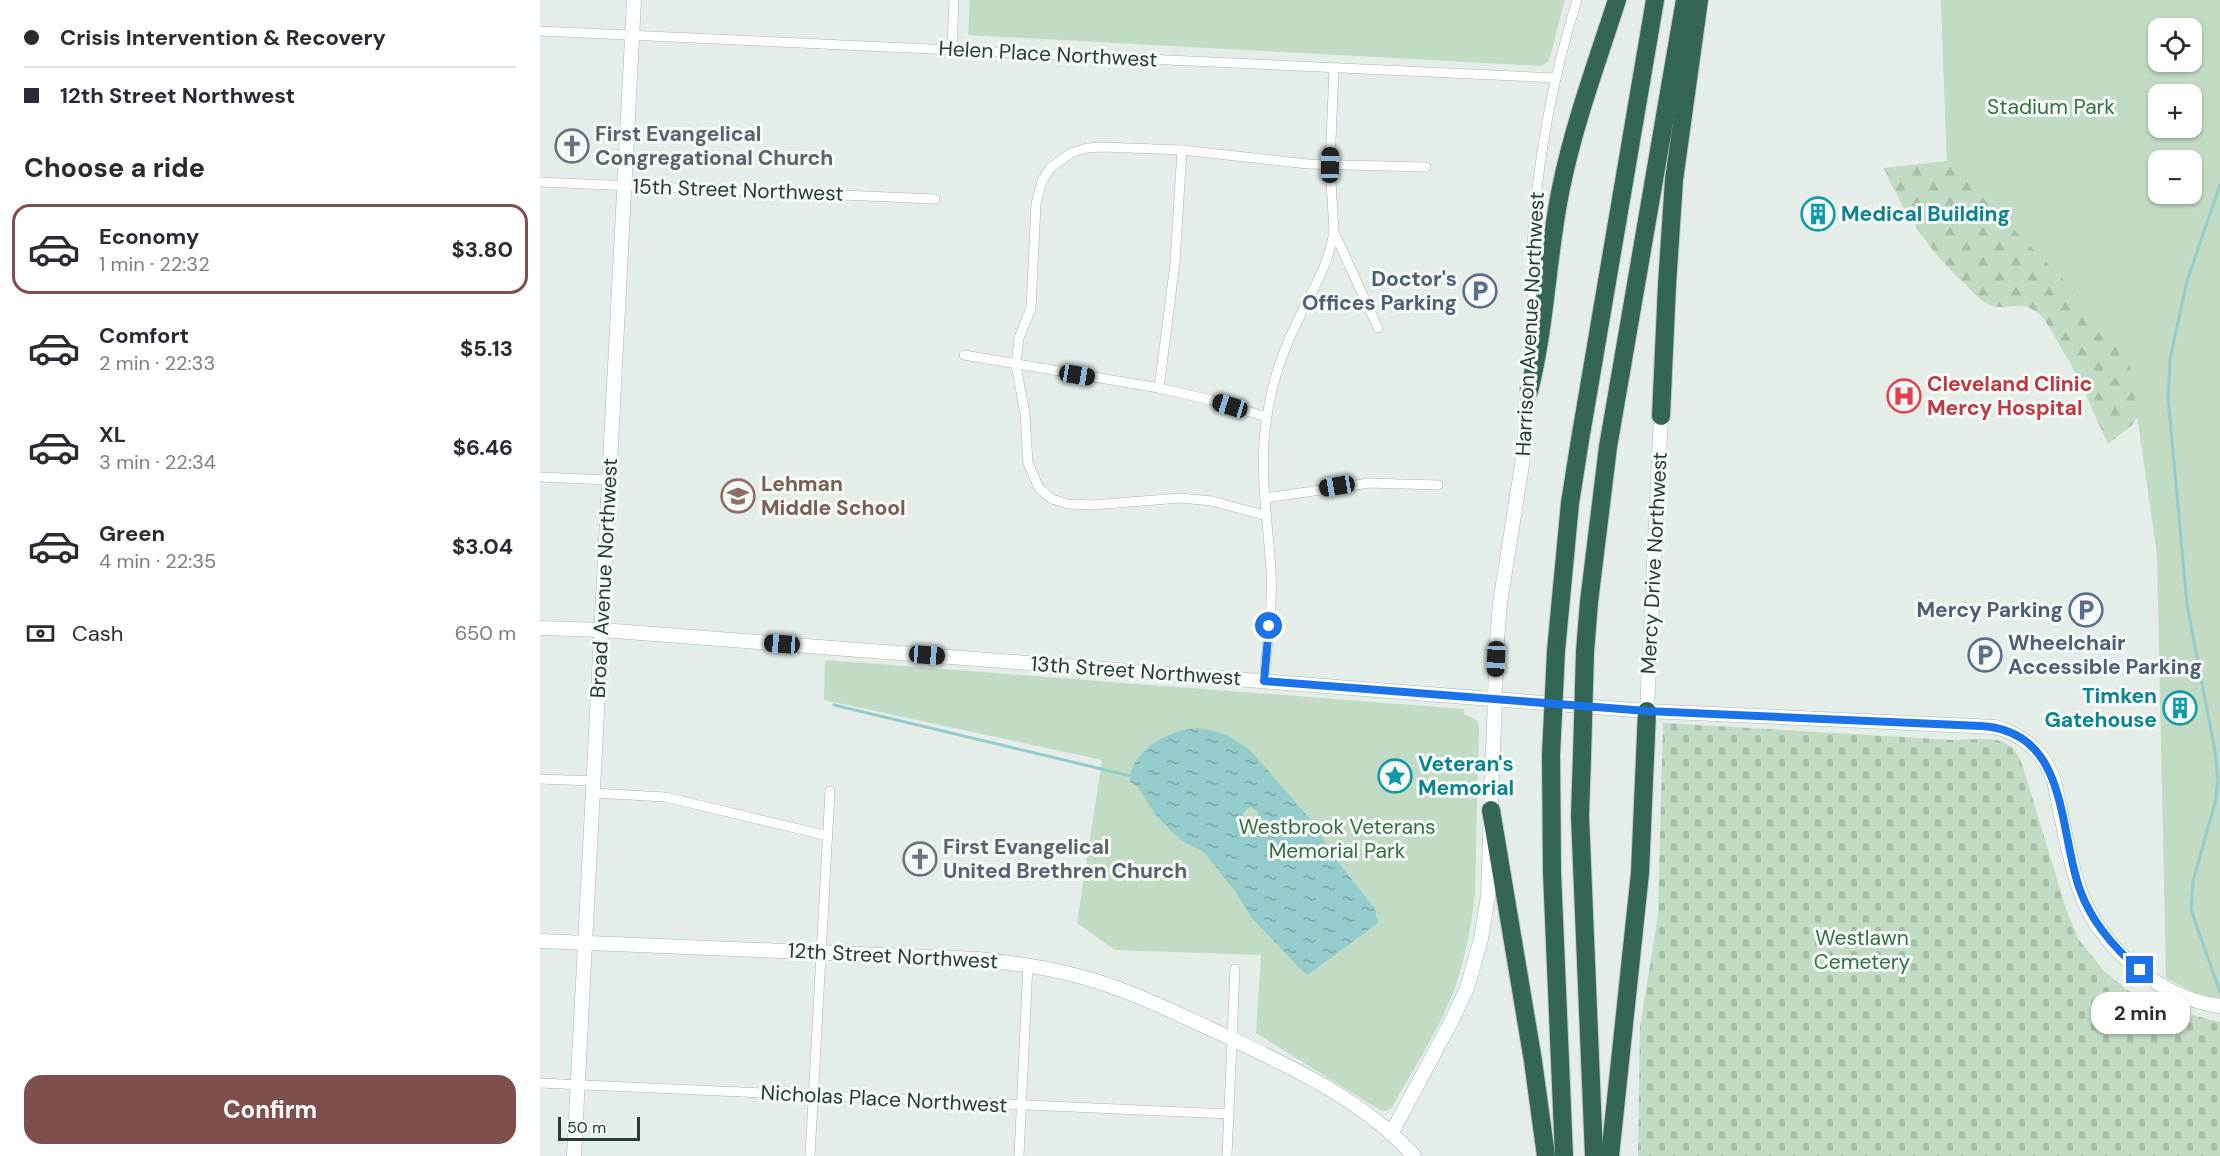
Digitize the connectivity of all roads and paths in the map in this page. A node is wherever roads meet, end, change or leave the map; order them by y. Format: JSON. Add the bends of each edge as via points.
{"nodes":[{"id":1,"x":634,"y":0,"type":"edge"},
{"id":2,"x":954,"y":0,"type":"edge"},
{"id":3,"x":1577,"y":0,"type":"edge"},
{"id":4,"x":1617,"y":0,"type":"edge"},
{"id":5,"x":1655,"y":0,"type":"edge"},
{"id":6,"x":1684,"y":0,"type":"edge"},
{"id":7,"x":1699,"y":0,"type":"edge"},
{"id":8,"x":540,"y":31,"type":"edge"},
{"id":9,"x":632,"y":35,"type":"junction"},
{"id":10,"x":952,"y":50,"type":"junction"},
{"id":11,"x":1334,"y":68,"type":"junction"},
{"id":12,"x":1556,"y":78,"type":"junction"},
{"id":13,"x":1182,"y":150,"type":"junction"},
{"id":14,"x":1330,"y":165,"type":"junction"},
{"id":15,"x":1426,"y":167,"type":"dead end"},
{"id":16,"x":540,"y":182,"type":"edge"},
{"id":17,"x":624,"y":185,"type":"junction"},
{"id":18,"x":935,"y":199,"type":"dead end"},
{"id":19,"x":1334,"y":232,"type":"junction"},
{"id":20,"x":1378,"y":328,"type":"dead end"},
{"id":21,"x":964,"y":355,"type":"dead end"},
{"id":22,"x":1016,"y":365,"type":"junction"},
{"id":23,"x":1159,"y":388,"type":"junction"},
{"id":24,"x":1529,"y":391,"type":"junction"},
{"id":25,"x":1661,"y":416,"type":"joint"},
{"id":26,"x":1266,"y":417,"type":"junction"},
{"id":27,"x":540,"y":477,"type":"edge"},
{"id":28,"x":608,"y":480,"type":"junction"},
{"id":29,"x":1438,"y":485,"type":"dead end"},
{"id":30,"x":1265,"y":498,"type":"junction"},
{"id":31,"x":1267,"y":516,"type":"junction"},
{"id":32,"x":540,"y":628,"type":"edge"},
{"id":33,"x":602,"y":630,"type":"junction"},
{"id":34,"x":1264,"y":681,"type":"junction"},
{"id":35,"x":1495,"y":698,"type":"junction"},
{"id":36,"x":1647,"y":711,"type":"junction"},
{"id":37,"x":540,"y":779,"type":"edge"},
{"id":38,"x":593,"y":787,"type":"junction"},
{"id":39,"x":830,"y":791,"type":"dead end"},
{"id":40,"x":1491,"y":810,"type":"junction"},
{"id":41,"x":828,"y":836,"type":"junction"},
{"id":42,"x":540,"y":941,"type":"edge"},
{"id":43,"x":585,"y":943,"type":"junction"},
{"id":44,"x":822,"y":952,"type":"junction"},
{"id":45,"x":1028,"y":964,"type":"junction"},
{"id":46,"x":1236,"y":969,"type":"dead end"},
{"id":47,"x":2214,"y":1005,"type":"edge"},
{"id":48,"x":1233,"y":1040,"type":"junction"},
{"id":49,"x":540,"y":1083,"type":"edge"},
{"id":50,"x":578,"y":1084,"type":"junction"},
{"id":51,"x":813,"y":1096,"type":"junction"},
{"id":52,"x":1022,"y":1105,"type":"junction"},
{"id":53,"x":1229,"y":1114,"type":"junction"},
{"id":54,"x":1391,"y":1134,"type":"junction"},
{"id":55,"x":574,"y":1156,"type":"edge"},
{"id":56,"x":810,"y":1156,"type":"edge"},
{"id":57,"x":1019,"y":1156,"type":"edge"},
{"id":58,"x":1227,"y":1156,"type":"edge"},
{"id":59,"x":1414,"y":1156,"type":"edge"},
{"id":60,"x":1546,"y":1156,"type":"edge"},
{"id":61,"x":1564,"y":1156,"type":"edge"},
{"id":62,"x":1594,"y":1156,"type":"edge"},
{"id":63,"x":1610,"y":1156,"type":"edge"}],
"edges":[{"from":1,"to":9,"type":"main road","name":"Broad Avenue Northwest"},
{"from":2,"to":10,"type":"street"},
{"from":3,"to":12,"type":"street","name":"Harrison Avenue Northwest"},
{"from":4,"to":24,"type":"highway","via":[[1568,156],[1552,236],[1538,357]]},
{"from":5,"to":61,"type":"highway","bridge":true,"via":[[1578,450],[1556,651],[1551,755],[1552,872]]},
{"from":6,"to":62,"type":"highway","bridge":true,"via":[[1608,447],[1591,582],[1581,851]]},
{"from":7,"to":25,"type":"highway","via":[[1674,180]]},
{"from":8,"to":9,"type":"street","name":"Helen Place Northwest"},
{"from":9,"to":10,"type":"street","name":"Helen Place Northwest"},
{"from":9,"to":17,"type":"main road","name":"Broad Avenue Northwest"},
{"from":10,"to":11,"type":"street","name":"Helen Place Northwest"},
{"from":11,"to":12,"type":"street","name":"Helen Place Northwest"},
{"from":11,"to":14,"type":"street"},
{"from":12,"to":24,"type":"street","name":"Harrison Avenue Northwest","via":[[1535,207]]},
{"from":13,"to":14,"type":"street"},
{"from":13,"to":22,"type":"street","via":[[1087,148],[1071,153],[1051,167],[1042,181],[1036,204],[1031,308],[1019,338]]},
{"from":13,"to":23,"type":"street","via":[[1175,263]]},
{"from":14,"to":15,"type":"street"},
{"from":14,"to":19,"type":"street"},
{"from":16,"to":17,"type":"street","name":"15th Street Northwest"},
{"from":17,"to":18,"type":"street","name":"15th Street Northwest"},
{"from":17,"to":28,"type":"main road","name":"Broad Avenue Northwest"},
{"from":19,"to":20,"type":"street"},
{"from":19,"to":26,"type":"street","via":[[1324,270],[1281,361]]},
{"from":21,"to":22,"type":"street"},
{"from":22,"to":23,"type":"street"},
{"from":22,"to":31,"type":"street","via":[[1030,471],[1039,488],[1052,499],[1078,505],[1180,498],[1212,501]]},
{"from":23,"to":26,"type":"street"},
{"from":24,"to":35,"type":"main road","name":"Harrison Avenue Northwest","via":[[1522,465],[1500,603]]},
{"from":25,"to":36,"type":"main road","name":"Mercy Drive Northwest"},
{"from":26,"to":30,"type":"street"},
{"from":27,"to":28,"type":"street"},
{"from":28,"to":33,"type":"main road","name":"Broad Avenue Northwest"},
{"from":29,"to":30,"type":"street","via":[[1369,483]]},
{"from":30,"to":31,"type":"street"},
{"from":31,"to":34,"type":"street","via":[[1271,582]]},
{"from":32,"to":33,"type":"main road","name":"13th Street Northwest"},
{"from":33,"to":34,"type":"main road","name":"13th Street Northwest"},
{"from":33,"to":38,"type":"main road","name":"Broad Avenue Northwest"},
{"from":34,"to":35,"type":"main road","name":"13th Street Northwest"},
{"from":35,"to":36,"type":"main road","name":"13th Street Northwest"},
{"from":35,"to":40,"type":"main road","name":"Harrison Avenue Northwest"},
{"from":36,"to":47,"type":"main road","name":"13th Street Northwest","via":[[1988,726],[2018,736],[2040,755],[2052,774],[2079,889],[2102,931],[2147,975],[2180,994]]},
{"from":36,"to":63,"type":"highway","via":[[1640,873]]},
{"from":37,"to":38,"type":"street"},
{"from":38,"to":41,"type":"street","via":[[665,798]]},
{"from":38,"to":43,"type":"main road","name":"Broad Avenue Northwest"},
{"from":39,"to":41,"type":"street"},
{"from":40,"to":54,"type":"main road","name":"Harrison Avenue Northwest","via":[[1488,896],[1475,963],[1452,1020]]},
{"from":40,"to":60,"type":"highway"},
{"from":41,"to":44,"type":"street"},
{"from":42,"to":43,"type":"main road","name":"12th Street Northwest"},
{"from":43,"to":44,"type":"main road","name":"12th Street Northwest"},
{"from":43,"to":50,"type":"main road","name":"Broad Avenue Northwest"},
{"from":44,"to":45,"type":"main road","name":"12th Street Northwest"},
{"from":44,"to":51,"type":"street"},
{"from":45,"to":48,"type":"main road","name":"12th Street Northwest","via":[[1126,991]]},
{"from":45,"to":52,"type":"street"},
{"from":46,"to":48,"type":"street"},
{"from":48,"to":53,"type":"street"},
{"from":48,"to":54,"type":"main road","name":"12th Street Northwest","via":[[1348,1101]]},
{"from":49,"to":50,"type":"street","name":"Nicholas Place Northwest"},
{"from":50,"to":51,"type":"street","name":"Nicholas Place Northwest"},
{"from":50,"to":55,"type":"main road","name":"Broad Avenue Northwest"},
{"from":51,"to":52,"type":"street","name":"Nicholas Place Northwest"},
{"from":51,"to":56,"type":"street"},
{"from":52,"to":53,"type":"street","name":"Nicholas Place Northwest"},
{"from":52,"to":57,"type":"street"},
{"from":53,"to":58,"type":"street"},
{"from":54,"to":59,"type":"main road","name":"12th Street Northwest"}]}
